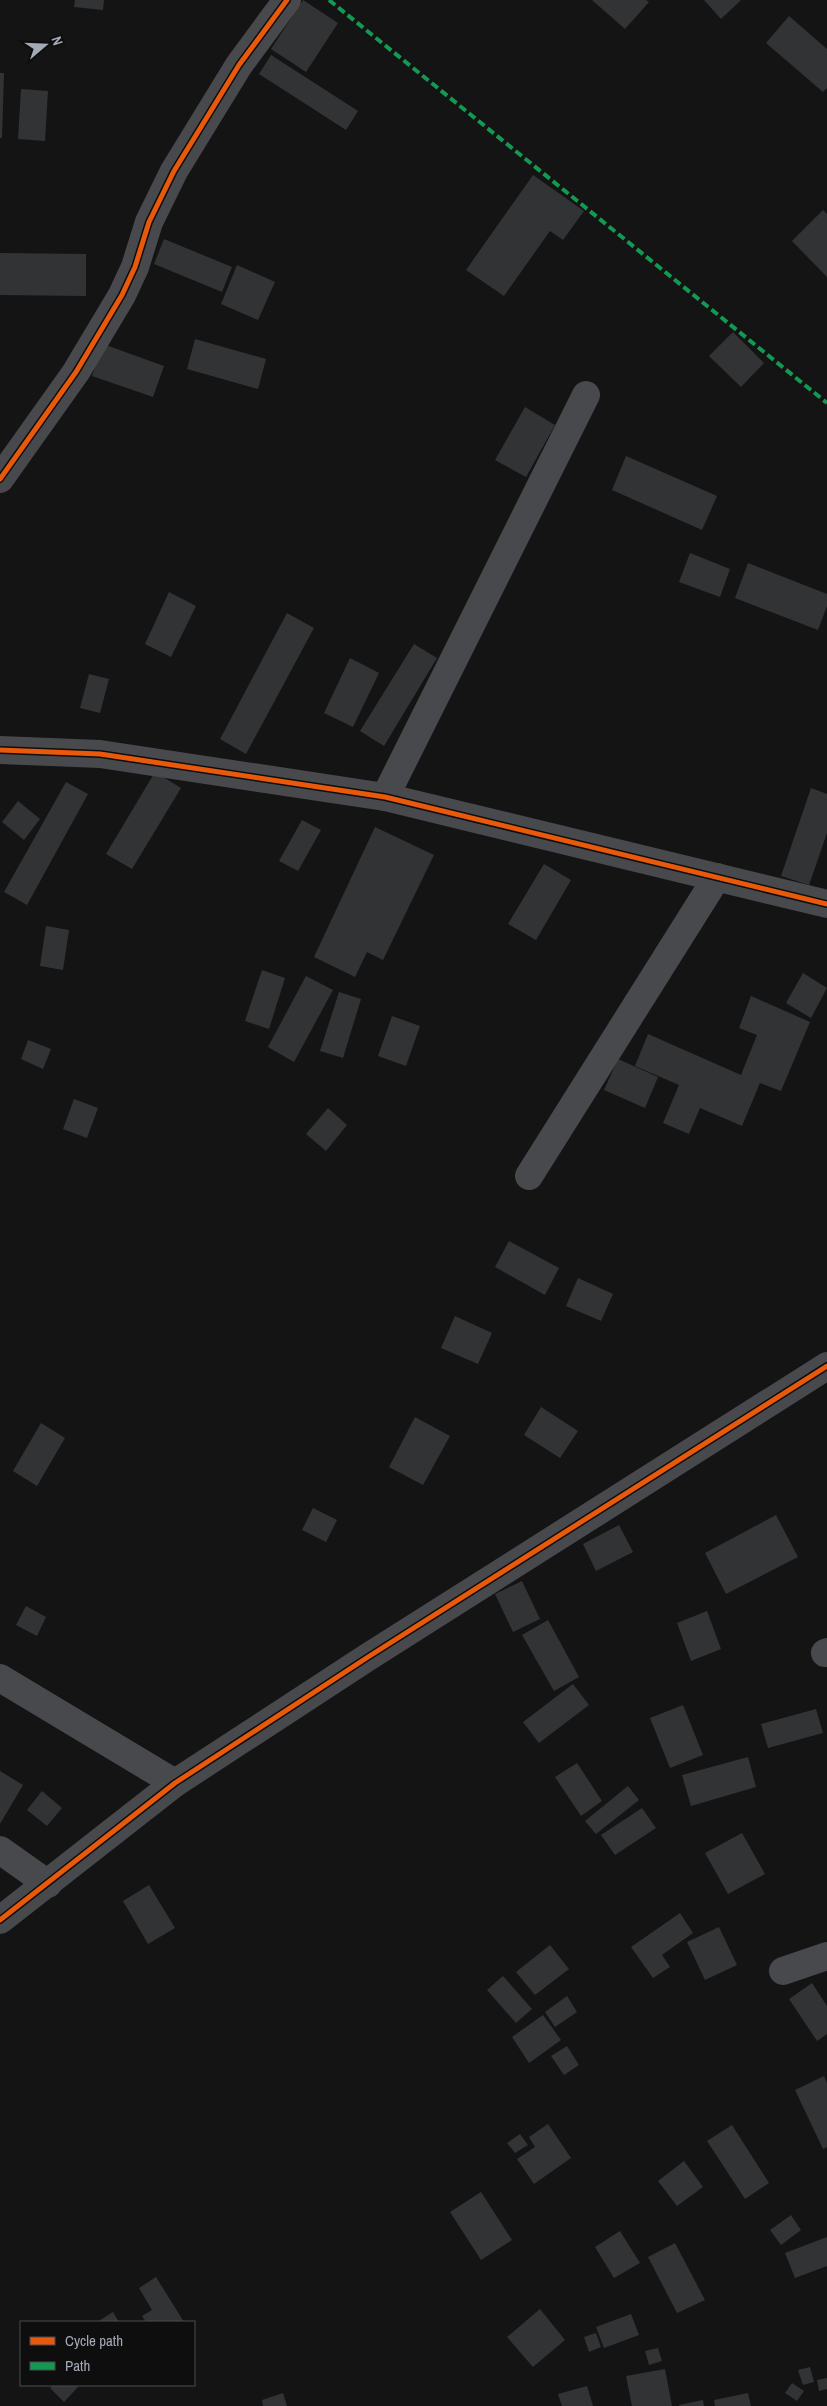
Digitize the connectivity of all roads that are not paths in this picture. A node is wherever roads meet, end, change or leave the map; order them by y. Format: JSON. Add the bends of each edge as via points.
{"nodes":[{"id":1,"x":287,"y":0,"type":"edge"},
{"id":2,"x":586,"y":395,"type":"dead end"},
{"id":3,"x":0,"y":479,"type":"edge"},
{"id":4,"x":0,"y":750,"type":"edge"},
{"id":5,"x":385,"y":797,"type":"junction"},
{"id":6,"x":717,"y":878,"type":"junction"},
{"id":7,"x":827,"y":904,"type":"edge"},
{"id":8,"x":529,"y":1176,"type":"dead end"},
{"id":9,"x":827,"y":1366,"type":"edge"},
{"id":10,"x":0,"y":1678,"type":"edge"},
{"id":11,"x":175,"y":1783,"type":"junction"},
{"id":12,"x":0,"y":1850,"type":"edge"},
{"id":13,"x":48,"y":1884,"type":"junction"},
{"id":14,"x":0,"y":1920,"type":"edge"},
{"id":15,"x":827,"y":1956,"type":"edge"},
{"id":16,"x":783,"y":1971,"type":"dead end"}],
"edges":[{"from":1,"to":3,"type":"street","via":[[239,65],[174,171],[149,222],[122,295],[81,363]]},
{"from":2,"to":5,"type":"street"},
{"from":4,"to":5,"type":"street","via":[[100,754]]},
{"from":5,"to":6,"type":"street"},
{"from":6,"to":7,"type":"street"},
{"from":6,"to":8,"type":"street"},
{"from":9,"to":11,"type":"street"},
{"from":10,"to":11,"type":"street"},
{"from":11,"to":13,"type":"street"},
{"from":12,"to":13,"type":"street"},
{"from":13,"to":14,"type":"street"},
{"from":15,"to":16,"type":"street"}]}
